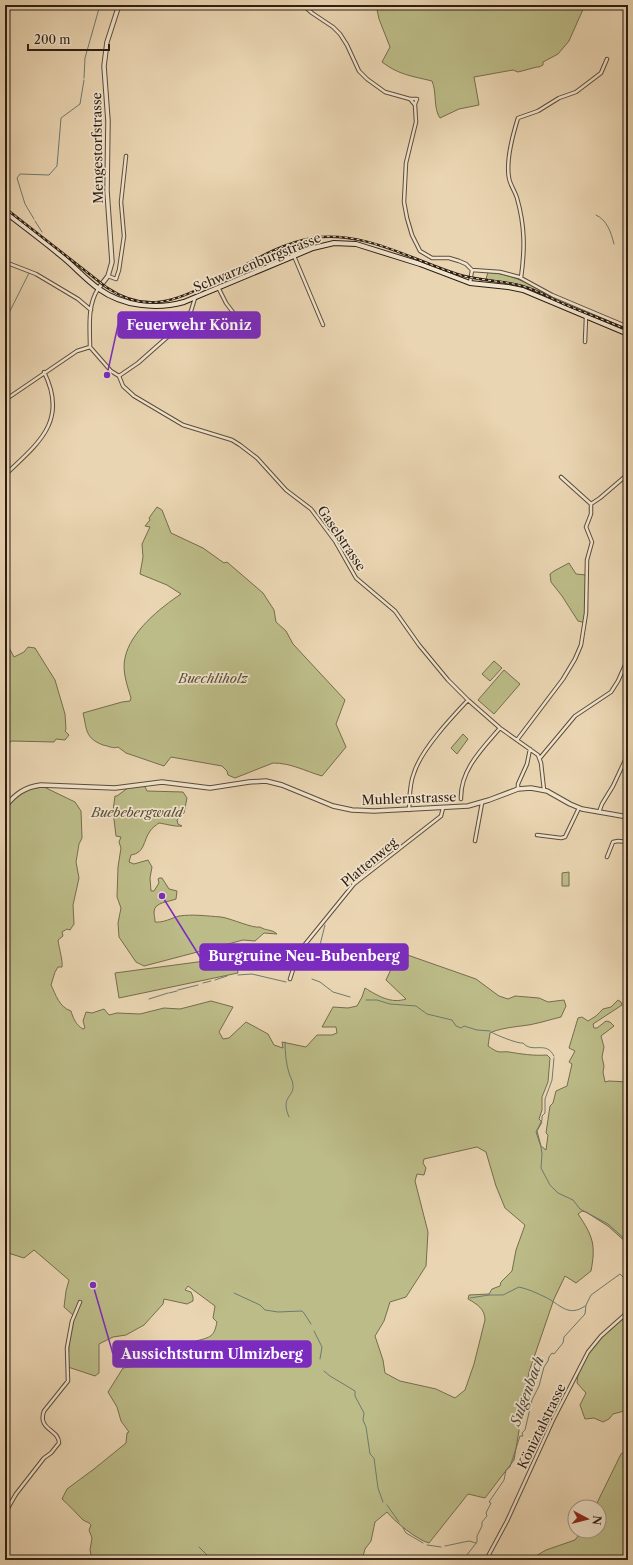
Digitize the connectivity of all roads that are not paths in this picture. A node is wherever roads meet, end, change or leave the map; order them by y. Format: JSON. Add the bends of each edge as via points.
{"nodes":[{"id":1,"x":119,"y":5,"type":"edge"},
{"id":2,"x":303,"y":5,"type":"edge"},
{"id":3,"x":607,"y":59,"type":"dead end"},
{"id":4,"x":410,"y":99,"type":"junction"},
{"id":5,"x":414,"y":105,"type":"junction"},
{"id":6,"x":126,"y":156,"type":"dead end"},
{"id":7,"x":5,"y":212,"type":"edge"},
{"id":8,"x":294,"y":256,"type":"junction"},
{"id":9,"x":5,"y":262,"type":"edge"},
{"id":10,"x":472,"y":270,"type":"junction"},
{"id":11,"x":108,"y":276,"type":"junction"},
{"id":12,"x":521,"y":278,"type":"junction"},
{"id":13,"x":470,"y":283,"type":"junction"},
{"id":14,"x":219,"y":288,"type":"junction"},
{"id":15,"x":98,"y":289,"type":"junction"},
{"id":16,"x":195,"y":298,"type":"junction"},
{"id":17,"x":91,"y":310,"type":"junction"},
{"id":18,"x":586,"y":317,"type":"junction"},
{"id":19,"x":238,"y":319,"type":"dead end"},
{"id":20,"x":322,"y":325,"type":"dead end"},
{"id":21,"x":628,"y":327,"type":"edge"},
{"id":22,"x":628,"y":334,"type":"edge"},
{"id":23,"x":585,"y":342,"type":"dead end"},
{"id":24,"x":90,"y":347,"type":"junction"},
{"id":25,"x":44,"y":372,"type":"junction"},
{"id":26,"x":119,"y":376,"type":"junction"},
{"id":27,"x":5,"y":400,"type":"edge"},
{"id":28,"x":628,"y":474,"type":"edge"},
{"id":29,"x":5,"y":475,"type":"edge"},
{"id":30,"x":561,"y":477,"type":"dead end"},
{"id":31,"x":591,"y":504,"type":"junction"},
{"id":32,"x":628,"y":660,"type":"edge"},
{"id":33,"x":468,"y":700,"type":"junction"},
{"id":34,"x":500,"y":728,"type":"junction"},
{"id":35,"x":517,"y":740,"type":"junction"},
{"id":36,"x":530,"y":749,"type":"junction"},
{"id":37,"x":628,"y":754,"type":"edge"},
{"id":38,"x":540,"y":758,"type":"junction"},
{"id":39,"x":518,"y":789,"type":"junction"},
{"id":40,"x":544,"y":790,"type":"junction"},
{"id":41,"x":461,"y":799,"type":"dead end"},
{"id":42,"x":482,"y":802,"type":"junction"},
{"id":43,"x":5,"y":807,"type":"edge"},
{"id":44,"x":443,"y":808,"type":"junction"},
{"id":45,"x":579,"y":808,"type":"junction"},
{"id":46,"x":409,"y":810,"type":"junction"},
{"id":47,"x":599,"y":813,"type":"junction"},
{"id":48,"x":628,"y":817,"type":"edge"},
{"id":49,"x":537,"y":835,"type":"dead end"},
{"id":50,"x":475,"y":841,"type":"dead end"},
{"id":51,"x":628,"y":842,"type":"edge"},
{"id":52,"x":608,"y":857,"type":"dead end"},
{"id":53,"x":290,"y":979,"type":"dead end"},
{"id":54,"x":80,"y":1302,"type":"dead end"},
{"id":55,"x":628,"y":1312,"type":"edge"},
{"id":56,"x":5,"y":1513,"type":"edge"},
{"id":57,"x":486,"y":1560,"type":"edge"}],
"edges":[{"from":1,"to":11,"type":"street","name":"Mengestorfstrasse","via":[[105,59],[107,181],[112,262]]},
{"from":2,"to":4,"type":"street","via":[[340,34],[359,71],[367,79],[385,92]]},
{"from":3,"to":12,"type":"street","via":[[601,73],[576,92],[518,118],[508,174],[518,198],[524,235]]},
{"from":4,"to":5,"type":"street"},
{"from":4,"to":5,"type":"street","via":[[417,99]]},
{"from":5,"to":10,"type":"street","via":[[416,122],[406,158],[405,189],[406,213],[412,235],[418,248],[427,256],[454,259]]},
{"from":6,"to":11,"type":"street","via":[[121,202],[124,231],[121,262],[116,279]]},
{"from":7,"to":15,"type":"main road","name":"Schwarzenburgstrasse","via":[[69,262]]},
{"from":8,"to":13,"type":"main road","name":"Schwarzenburgstrasse","via":[[329,244],[351,243],[415,262]]},
{"from":8,"to":14,"type":"main road","name":"Schwarzenburgstrasse"},
{"from":8,"to":20,"type":"street"},
{"from":9,"to":17,"type":"street","via":[[36,274],[78,299]]},
{"from":10,"to":12,"type":"street","via":[[503,272]]},
{"from":10,"to":13,"type":"street"},
{"from":11,"to":15,"type":"street","name":"Mengestorfstrasse"},
{"from":12,"to":21,"type":"street","via":[[552,296]]},
{"from":13,"to":18,"type":"main road","name":"Schwarzenburgstrasse","via":[[521,289]]},
{"from":14,"to":16,"type":"main road","name":"Schwarzenburgstrasse"},
{"from":14,"to":19,"type":"street"},
{"from":15,"to":16,"type":"main road","name":"Schwarzenburgstrasse","via":[[124,301],[148,306],[170,306]]},
{"from":15,"to":17,"type":"street","via":[[92,299]]},
{"from":16,"to":26,"type":"street","via":[[191,311],[180,326],[139,363]]},
{"from":17,"to":24,"type":"street"},
{"from":18,"to":22,"type":"main road","name":"Schwarzenburgstrasse"},
{"from":18,"to":23,"type":"street"},
{"from":24,"to":25,"type":"street","via":[[77,351]]},
{"from":24,"to":26,"type":"street","name":"Gaselstrasse","via":[[111,371]]},
{"from":25,"to":27,"type":"street"},
{"from":25,"to":29,"type":"street","via":[[51,386],[50,423],[31,450]]},
{"from":26,"to":33,"type":"street","name":"Gaselstrasse","via":[[131,394],[150,406],[190,427],[232,440],[248,450],[288,492],[311,509],[335,541],[356,578],[395,611],[419,645]]},
{"from":28,"to":31,"type":"street"},
{"from":30,"to":31,"type":"street"},
{"from":31,"to":35,"type":"street","via":[[586,529],[592,542],[587,560],[586,613],[581,645],[560,682]]},
{"from":32,"to":38,"type":"street","via":[[611,692],[575,716]]},
{"from":33,"to":34,"type":"street","name":"Gaselstrasse"},
{"from":33,"to":46,"type":"street","via":[[419,761],[411,784]]},
{"from":34,"to":35,"type":"street","name":"Gaselstrasse"},
{"from":34,"to":41,"type":"street","via":[[468,768]]},
{"from":35,"to":36,"type":"street","name":"Gaselstrasse"},
{"from":36,"to":38,"type":"street","name":"Gaselstrasse"},
{"from":36,"to":39,"type":"street"},
{"from":37,"to":47,"type":"street"},
{"from":38,"to":40,"type":"street"},
{"from":39,"to":40,"type":"street","name":"Muhlernstrasse"},
{"from":39,"to":42,"type":"street","name":"Muhlernstrasse"},
{"from":40,"to":45,"type":"street","name":"Muhlernstrasse"},
{"from":42,"to":44,"type":"street","name":"Muhlernstrasse"},
{"from":42,"to":50,"type":"street"},
{"from":43,"to":46,"type":"street","name":"Muhlernstrasse","via":[[22,791],[41,785],[115,788],[162,782],[210,788],[260,781],[282,784],[342,808],[364,811]]},
{"from":44,"to":46,"type":"street","name":"Muhlernstrasse"},
{"from":44,"to":53,"type":"street","name":"Plattenweg","via":[[441,816],[354,884],[302,948],[296,957]]},
{"from":45,"to":47,"type":"street","name":"Muhlernstrasse"},
{"from":45,"to":49,"type":"street","via":[[565,837]]},
{"from":47,"to":48,"type":"street","name":"Muhlernstrasse"},
{"from":51,"to":52,"type":"street","via":[[613,842]]},
{"from":54,"to":56,"type":"street","via":[[68,1340],[68,1381],[44,1411],[43,1416],[44,1424],[58,1437],[59,1443],[16,1494]]},
{"from":55,"to":57,"type":"street","name":"Köniztalstrasse","via":[[601,1336],[588,1352]]}]}
